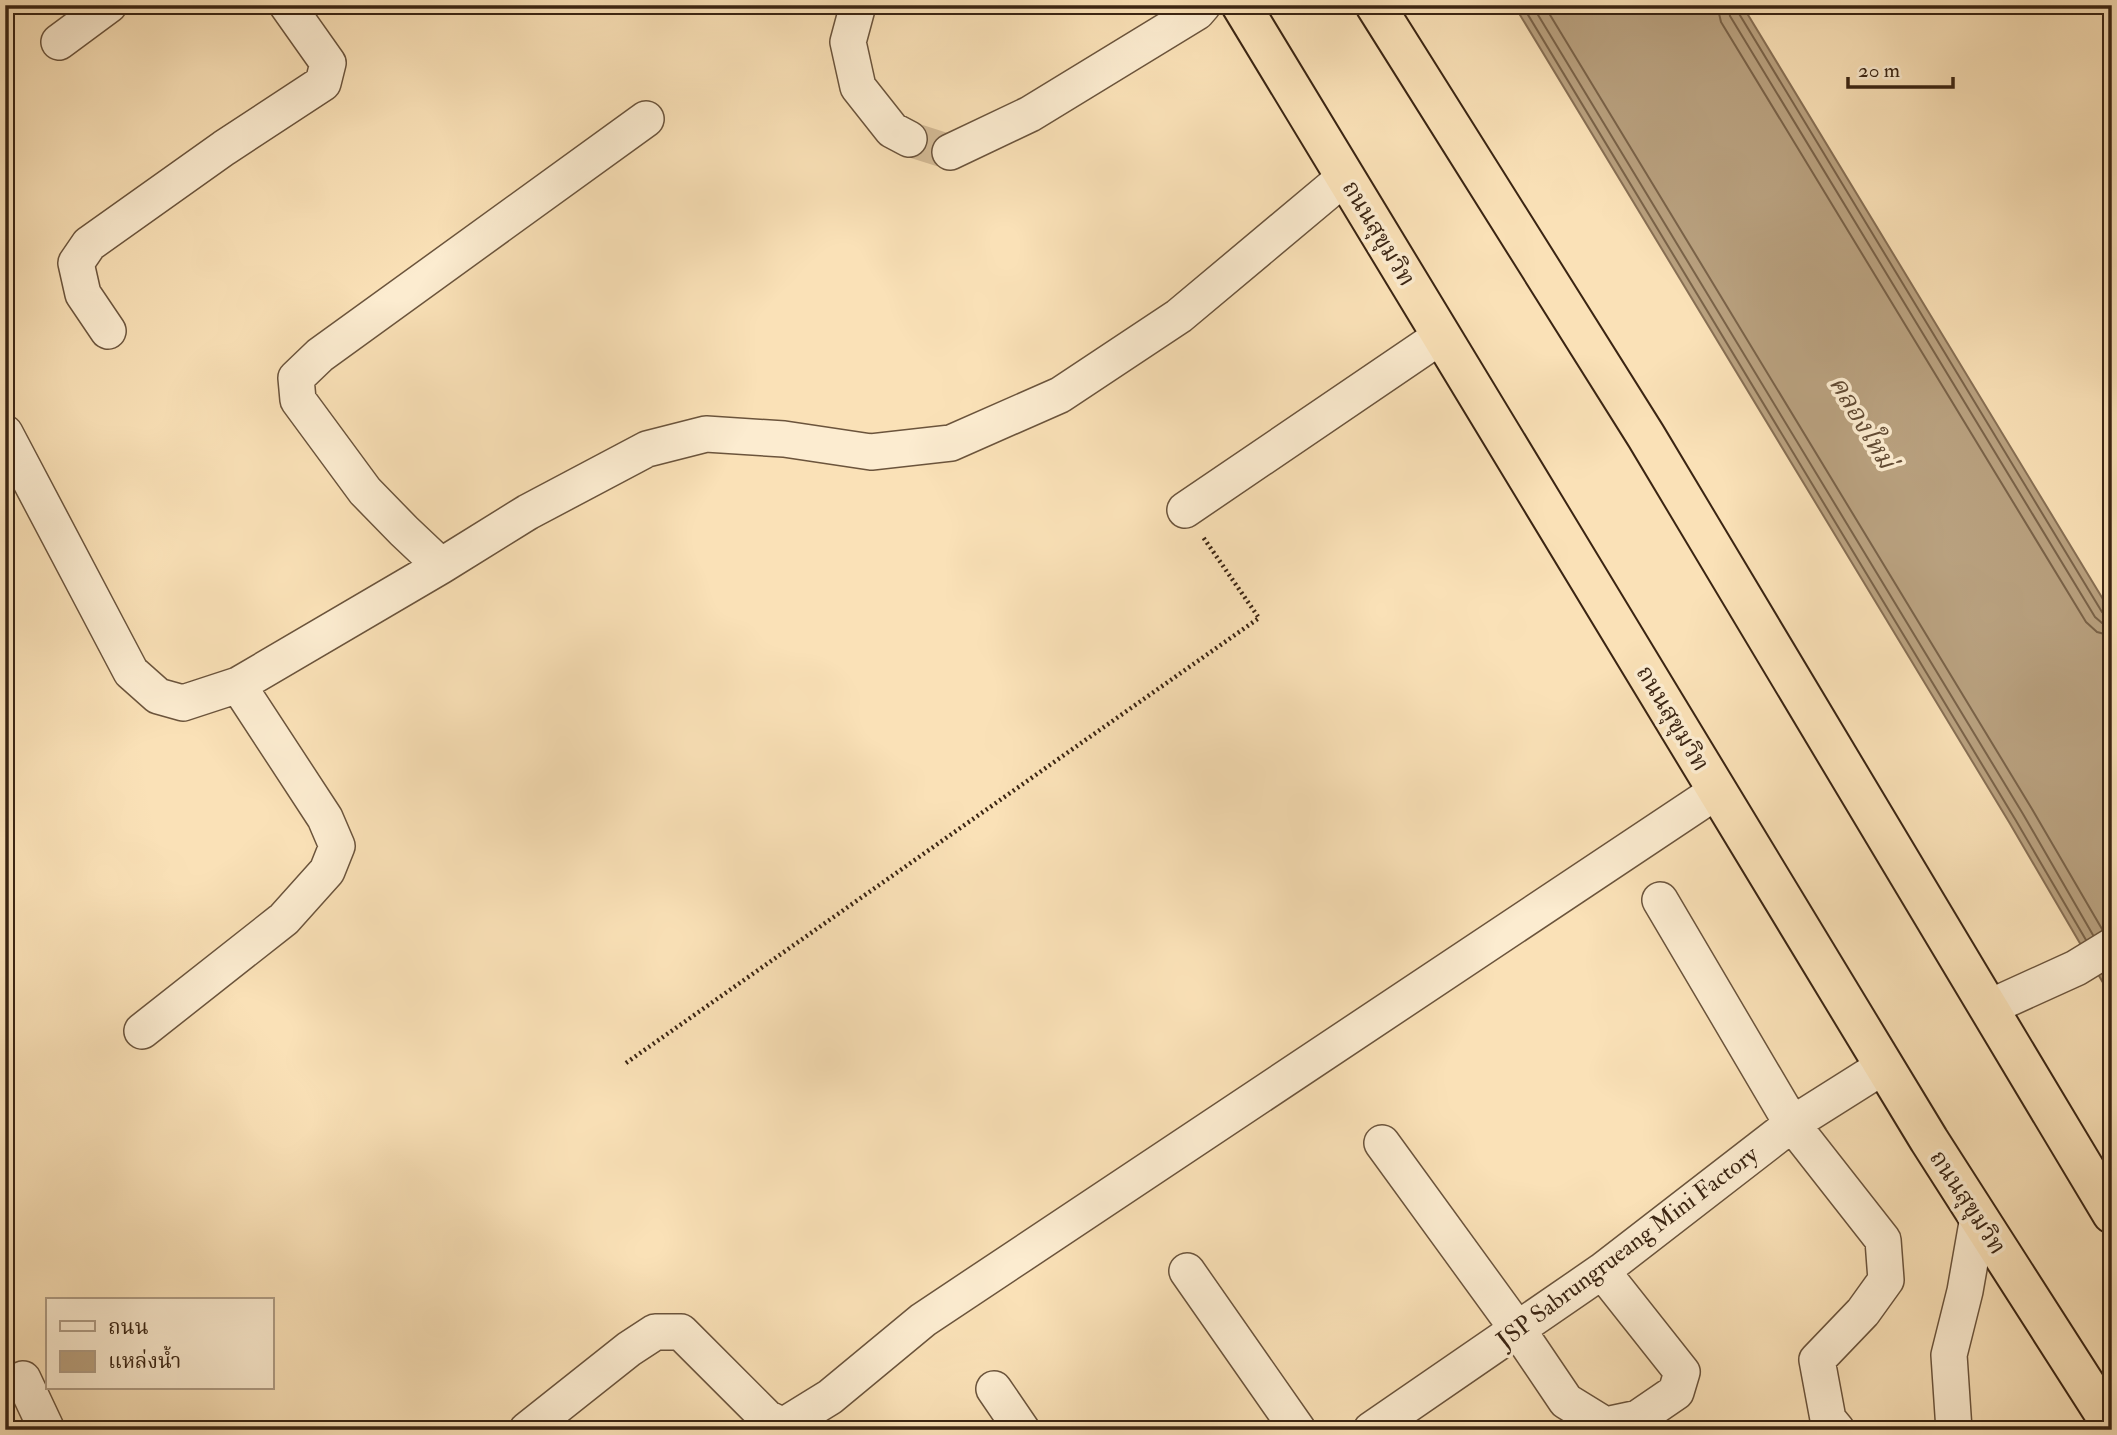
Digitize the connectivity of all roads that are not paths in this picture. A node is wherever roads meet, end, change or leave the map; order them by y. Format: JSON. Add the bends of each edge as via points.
{"nodes":[{"id":1,"x":108,"y":5,"type":"edge"},
{"id":2,"x":286,"y":5,"type":"edge"},
{"id":3,"x":858,"y":5,"type":"edge"},
{"id":4,"x":1203,"y":5,"type":"edge"},
{"id":5,"x":1241,"y":5,"type":"edge"},
{"id":6,"x":1375,"y":5,"type":"edge"},
{"id":7,"x":59,"y":43,"type":"dead end"},
{"id":8,"x":646,"y":119,"type":"dead end"},
{"id":9,"x":909,"y":139,"type":"tunnel mouth"},
{"id":10,"x":950,"y":152,"type":"tunnel mouth"},
{"id":11,"x":1345,"y":177,"type":"junction"},
{"id":12,"x":107,"y":331,"type":"dead end"},
{"id":13,"x":1441,"y":336,"type":"junction"},
{"id":14,"x":5,"y":433,"type":"edge"},
{"id":15,"x":1185,"y":510,"type":"road end"},
{"id":16,"x":441,"y":566,"type":"junction"},
{"id":17,"x":238,"y":685,"type":"junction"},
{"id":18,"x":1717,"y":791,"type":"junction"},
{"id":19,"x":1660,"y":900,"type":"dead end"},
{"id":20,"x":2112,"y":946,"type":"edge"},
{"id":21,"x":1988,"y":1008,"type":"junction"},
{"id":22,"x":142,"y":1031,"type":"dead end"},
{"id":23,"x":1884,"y":1066,"type":"junction"},
{"id":24,"x":1791,"y":1125,"type":"junction"},
{"id":25,"x":1382,"y":1143,"type":"dead end"},
{"id":26,"x":2112,"y":1214,"type":"edge"},
{"id":27,"x":1978,"y":1217,"type":"junction"},
{"id":28,"x":1188,"y":1271,"type":"dead end"},
{"id":29,"x":1602,"y":1271,"type":"junction"},
{"id":30,"x":1518,"y":1330,"type":"junction"},
{"id":31,"x":23,"y":1379,"type":"dead end"},
{"id":32,"x":994,"y":1389,"type":"dead end"},
{"id":33,"x":2112,"y":1426,"type":"edge"},
{"id":34,"x":781,"y":1428,"type":"edge"},
{"id":35,"x":1950,"y":1429,"type":"edge"},
{"id":36,"x":47,"y":1430,"type":"edge"},
{"id":37,"x":527,"y":1430,"type":"edge"},
{"id":38,"x":1022,"y":1430,"type":"edge"},
{"id":39,"x":1298,"y":1430,"type":"edge"},
{"id":40,"x":1371,"y":1430,"type":"edge"},
{"id":41,"x":1837,"y":1430,"type":"edge"}],
"edges":[{"from":1,"to":7,"type":"lane"},
{"from":2,"to":12,"type":"lane","via":[[328,63],[323,83],[89,244],[76,263],[83,294]]},
{"from":3,"to":9,"type":"lane","via":[[848,42],[858,87],[892,130]]},
{"from":4,"to":10,"type":"lane","via":[[1030,114]]},
{"from":5,"to":11,"type":"highway","name":"ถนนสุขุมวิท"},
{"from":6,"to":21,"type":"highway","via":[[1646,436]]},
{"from":8,"to":16,"type":"lane","via":[[320,355],[296,378],[298,400],[365,491]]},
{"from":11,"to":13,"type":"highway","name":"ถนนสุขุมวิท"},
{"from":11,"to":16,"type":"lane","via":[[1179,316],[1060,395],[951,443],[871,452],[706,434],[647,449],[528,512]]},
{"from":13,"to":15,"type":"lane"},
{"from":13,"to":18,"type":"highway","name":"ถนนสุขุมวิท"},
{"from":14,"to":17,"type":"lane","via":[[131,672],[158,696],[183,703]]},
{"from":16,"to":17,"type":"lane"},
{"from":17,"to":22,"type":"lane","via":[[325,818],[337,846],[327,871],[284,919]]},
{"from":18,"to":23,"type":"highway","name":"ถนนสุขุมวิท"},
{"from":18,"to":34,"type":"lane","via":[[923,1320],[830,1397]]},
{"from":19,"to":24,"type":"lane"},
{"from":20,"to":21,"type":"lane","via":[[2076,968]]},
{"from":21,"to":26,"type":"highway"},
{"from":23,"to":24,"type":"lane","name":"JSP Sabrungrueang Mini Factory"},
{"from":23,"to":27,"type":"highway","name":"ถนนสุขุมวิท"},
{"from":24,"to":29,"type":"lane","name":"JSP Sabrungrueang Mini Factory"},
{"from":24,"to":41,"type":"lane","via":[[1883,1240],[1885,1280],[1863,1312],[1817,1360],[1828,1419]]},
{"from":25,"to":30,"type":"lane"},
{"from":27,"to":33,"type":"highway","name":"ถนนสุขุมวิท"},
{"from":27,"to":35,"type":"lane","via":[[1949,1355]]},
{"from":28,"to":39,"type":"lane"},
{"from":29,"to":30,"type":"lane","name":"JSP Sabrungrueang Mini Factory"},
{"from":29,"to":30,"type":"lane","via":[[1682,1372],[1676,1392],[1638,1418],[1605,1425],[1566,1401]]},
{"from":30,"to":40,"type":"lane","name":"JSP Sabrungrueang Mini Factory"},
{"from":31,"to":36,"type":"lane"},
{"from":32,"to":38,"type":"lane"},
{"from":34,"to":37,"type":"lane","via":[[681,1332],[655,1332]]}]}
